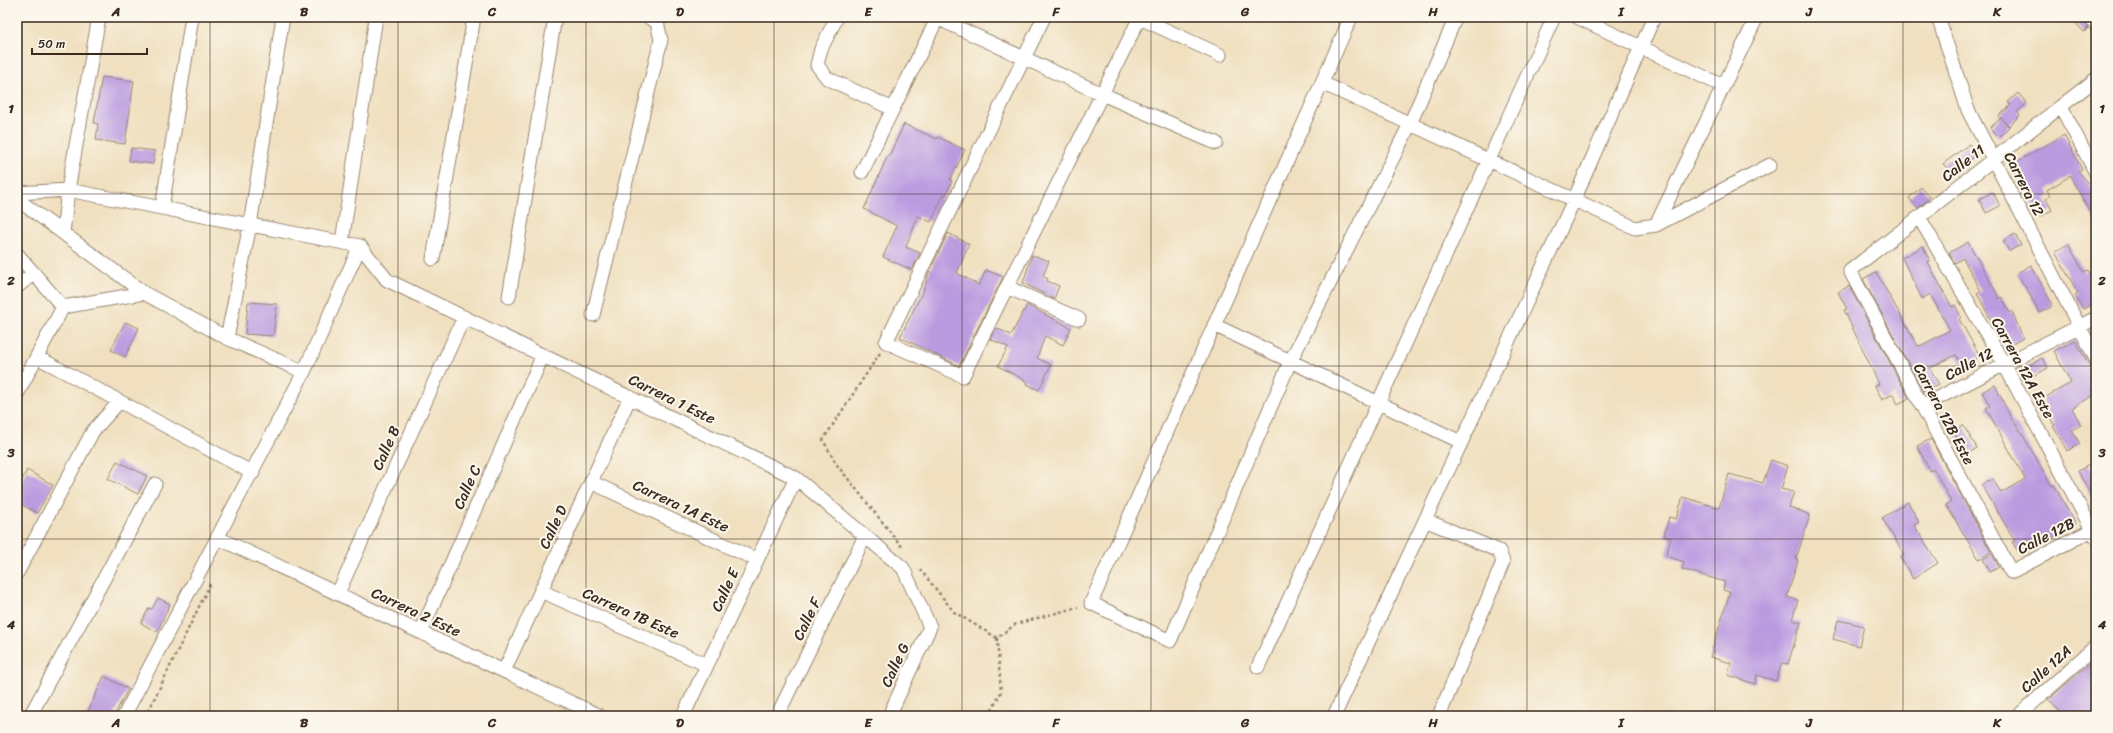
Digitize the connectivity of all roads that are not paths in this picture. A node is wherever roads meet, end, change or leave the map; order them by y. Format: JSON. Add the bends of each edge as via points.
{"nodes":[{"id":1,"x":99,"y":17,"type":"edge"},
{"id":2,"x":192,"y":17,"type":"edge"},
{"id":3,"x":283,"y":17,"type":"edge"},
{"id":4,"x":376,"y":17,"type":"edge"},
{"id":5,"x":474,"y":17,"type":"edge"},
{"id":6,"x":555,"y":17,"type":"edge"},
{"id":7,"x":648,"y":17,"type":"edge"},
{"id":8,"x":837,"y":17,"type":"edge"},
{"id":9,"x":1044,"y":17,"type":"edge"},
{"id":10,"x":1351,"y":17,"type":"edge"},
{"id":11,"x":1456,"y":17,"type":"edge"},
{"id":12,"x":1554,"y":17,"type":"edge"},
{"id":13,"x":1577,"y":17,"type":"edge"},
{"id":14,"x":1654,"y":17,"type":"edge"},
{"id":15,"x":1757,"y":17,"type":"edge"},
{"id":16,"x":1938,"y":17,"type":"edge"},
{"id":17,"x":2090,"y":17,"type":"edge"},
{"id":18,"x":937,"y":18,"type":"edge"},
{"id":19,"x":1140,"y":18,"type":"edge"},
{"id":20,"x":2096,"y":25,"type":"edge"},
{"id":21,"x":1639,"y":46,"type":"junction"},
{"id":22,"x":1220,"y":55,"type":"dead end"},
{"id":23,"x":1024,"y":58,"type":"junction"},
{"id":24,"x":2096,"y":79,"type":"edge"},
{"id":25,"x":1322,"y":83,"type":"junction"},
{"id":26,"x":1724,"y":86,"type":"junction"},
{"id":27,"x":1102,"y":94,"type":"junction"},
{"id":28,"x":2061,"y":107,"type":"junction"},
{"id":29,"x":893,"y":109,"type":"junction"},
{"id":30,"x":1410,"y":124,"type":"junction"},
{"id":31,"x":1216,"y":143,"type":"dead end"},
{"id":32,"x":1994,"y":159,"type":"junction"},
{"id":33,"x":1490,"y":161,"type":"junction"},
{"id":34,"x":1770,"y":165,"type":"dead end"},
{"id":35,"x":862,"y":172,"type":"dead end"},
{"id":36,"x":2096,"y":173,"type":"edge"},
{"id":37,"x":68,"y":190,"type":"junction"},
{"id":38,"x":17,"y":193,"type":"edge"},
{"id":39,"x":17,"y":199,"type":"edge"},
{"id":40,"x":1574,"y":200,"type":"junction"},
{"id":41,"x":162,"y":208,"type":"junction"},
{"id":42,"x":1919,"y":217,"type":"junction"},
{"id":43,"x":250,"y":225,"type":"junction"},
{"id":44,"x":1656,"y":225,"type":"junction"},
{"id":45,"x":63,"y":233,"type":"junction"},
{"id":46,"x":342,"y":242,"type":"junction"},
{"id":47,"x":360,"y":246,"type":"junction"},
{"id":48,"x":17,"y":254,"type":"edge"},
{"id":49,"x":433,"y":259,"type":"dead end"},
{"id":50,"x":1850,"y":272,"type":"joint"},
{"id":51,"x":34,"y":273,"type":"junction"},
{"id":52,"x":17,"y":287,"type":"edge"},
{"id":53,"x":1007,"y":287,"type":"junction"},
{"id":54,"x":144,"y":293,"type":"junction"},
{"id":55,"x":509,"y":297,"type":"dead end"},
{"id":56,"x":63,"y":307,"type":"junction"},
{"id":57,"x":593,"y":315,"type":"dead end"},
{"id":58,"x":464,"y":316,"type":"junction"},
{"id":59,"x":2096,"y":318,"type":"edge"},
{"id":60,"x":1079,"y":319,"type":"dead end"},
{"id":61,"x":1214,"y":325,"type":"junction"},
{"id":62,"x":2079,"y":326,"type":"junction"},
{"id":63,"x":227,"y":338,"type":"junction"},
{"id":64,"x":543,"y":355,"type":"junction"},
{"id":65,"x":36,"y":357,"type":"junction"},
{"id":66,"x":2096,"y":359,"type":"edge"},
{"id":67,"x":1290,"y":362,"type":"junction"},
{"id":68,"x":2004,"y":364,"type":"junction"},
{"id":69,"x":304,"y":372,"type":"junction"},
{"id":70,"x":17,"y":394,"type":"edge"},
{"id":71,"x":630,"y":397,"type":"junction"},
{"id":72,"x":119,"y":402,"type":"junction"},
{"id":73,"x":1378,"y":404,"type":"junction"},
{"id":74,"x":1922,"y":406,"type":"junction"},
{"id":75,"x":1461,"y":442,"type":"junction"},
{"id":76,"x":253,"y":473,"type":"junction"},
{"id":77,"x":796,"y":478,"type":"junction"},
{"id":78,"x":591,"y":482,"type":"junction"},
{"id":79,"x":155,"y":484,"type":"dead end"},
{"id":80,"x":1425,"y":520,"type":"junction"},
{"id":81,"x":2095,"y":532,"type":"edge"},
{"id":82,"x":865,"y":536,"type":"junction"},
{"id":83,"x":218,"y":538,"type":"junction"},
{"id":84,"x":757,"y":560,"type":"junction"},
{"id":85,"x":2011,"y":572,"type":"joint"},
{"id":86,"x":17,"y":573,"type":"edge"},
{"id":87,"x":541,"y":591,"type":"junction"},
{"id":88,"x":338,"y":594,"type":"junction"},
{"id":89,"x":930,"y":627,"type":"joint"},
{"id":90,"x":421,"y":632,"type":"junction"},
{"id":91,"x":2096,"y":646,"type":"edge"},
{"id":92,"x":707,"y":665,"type":"junction"},
{"id":93,"x":1258,"y":667,"type":"dead end"},
{"id":94,"x":504,"y":671,"type":"junction"},
{"id":95,"x":30,"y":716,"type":"edge"},
{"id":96,"x":124,"y":716,"type":"edge"},
{"id":97,"x":600,"y":716,"type":"edge"},
{"id":98,"x":683,"y":716,"type":"edge"},
{"id":99,"x":777,"y":716,"type":"edge"},
{"id":100,"x":889,"y":716,"type":"edge"},
{"id":101,"x":1334,"y":716,"type":"edge"},
{"id":102,"x":1439,"y":716,"type":"edge"},
{"id":103,"x":2018,"y":716,"type":"edge"}],
"edges":[{"from":1,"to":37,"type":"street"},
{"from":2,"to":41,"type":"street"},
{"from":3,"to":43,"type":"street"},
{"from":4,"to":46,"type":"street"},
{"from":5,"to":49,"type":"street"},
{"from":6,"to":55,"type":"street"},
{"from":7,"to":57,"type":"street","via":[[657,22],[661,40]]},
{"from":8,"to":29,"type":"street","via":[[820,49],[817,65],[827,78]]},
{"from":9,"to":23,"type":"street"},
{"from":10,"to":25,"type":"street"},
{"from":11,"to":30,"type":"street"},
{"from":12,"to":33,"type":"street"},
{"from":13,"to":21,"type":"street"},
{"from":14,"to":21,"type":"street"},
{"from":15,"to":26,"type":"street"},
{"from":16,"to":32,"type":"street","name":"Carrera 12","via":[[1968,110]]},
{"from":17,"to":20,"type":"street"},
{"from":18,"to":23,"type":"street"},
{"from":18,"to":29,"type":"street"},
{"from":19,"to":22,"type":"street"},
{"from":19,"to":27,"type":"street"},
{"from":21,"to":26,"type":"street"},
{"from":21,"to":40,"type":"street"},
{"from":23,"to":27,"type":"street"},
{"from":23,"to":53,"type":"street","via":[[886,342],[963,376]]},
{"from":24,"to":28,"type":"street","name":"Calle 11"},
{"from":25,"to":30,"type":"street"},
{"from":25,"to":61,"type":"street"},
{"from":26,"to":44,"type":"street"},
{"from":27,"to":31,"type":"street"},
{"from":27,"to":53,"type":"street"},
{"from":28,"to":32,"type":"street","name":"Calle 11"},
{"from":28,"to":36,"type":"street"},
{"from":29,"to":35,"type":"street"},
{"from":30,"to":33,"type":"street"},
{"from":30,"to":67,"type":"street"},
{"from":32,"to":42,"type":"street","name":"Calle 11"},
{"from":32,"to":62,"type":"street","name":"Carrera 12"},
{"from":33,"to":40,"type":"street"},
{"from":33,"to":73,"type":"street"},
{"from":34,"to":44,"type":"street"},
{"from":37,"to":38,"type":"street"},
{"from":37,"to":41,"type":"street"},
{"from":37,"to":45,"type":"street"},
{"from":39,"to":45,"type":"street"},
{"from":40,"to":44,"type":"street","via":[[1635,228]]},
{"from":40,"to":75,"type":"street"},
{"from":41,"to":43,"type":"street"},
{"from":42,"to":50,"type":"street","name":"Calle 11"},
{"from":42,"to":68,"type":"street","name":"Carrera 12A Este"},
{"from":43,"to":46,"type":"street"},
{"from":43,"to":63,"type":"street"},
{"from":45,"to":54,"type":"street"},
{"from":46,"to":47,"type":"street"},
{"from":47,"to":58,"type":"street","name":"Carrera 1 Este","via":[[387,280]]},
{"from":47,"to":69,"type":"street"},
{"from":48,"to":51,"type":"street"},
{"from":50,"to":74,"type":"street","name":"Carrera 12B Este"},
{"from":51,"to":52,"type":"street"},
{"from":51,"to":56,"type":"street"},
{"from":53,"to":60,"type":"street"},
{"from":54,"to":56,"type":"street"},
{"from":54,"to":63,"type":"street"},
{"from":56,"to":65,"type":"street"},
{"from":58,"to":64,"type":"street","name":"Carrera 1 Este"},
{"from":58,"to":88,"type":"street","name":"Calle B"},
{"from":59,"to":62,"type":"street","name":"Calle 12"},
{"from":61,"to":67,"type":"street"},
{"from":61,"to":67,"type":"street","via":[[1091,603],[1170,640]]},
{"from":62,"to":66,"type":"street","name":"Carrera 12"},
{"from":62,"to":68,"type":"street","name":"Calle 12"},
{"from":63,"to":69,"type":"street"},
{"from":64,"to":71,"type":"street","name":"Carrera 1 Este"},
{"from":64,"to":90,"type":"street","name":"Calle C"},
{"from":65,"to":70,"type":"street"},
{"from":65,"to":72,"type":"street"},
{"from":67,"to":73,"type":"street"},
{"from":68,"to":74,"type":"street","name":"Calle 12"},
{"from":68,"to":81,"type":"street","name":"Carrera 12A Este"},
{"from":69,"to":76,"type":"street"},
{"from":71,"to":77,"type":"street","name":"Carrera 1 Este"},
{"from":71,"to":78,"type":"street","name":"Calle D"},
{"from":72,"to":76,"type":"street"},
{"from":72,"to":86,"type":"street","via":[[93,431]]},
{"from":73,"to":75,"type":"street"},
{"from":73,"to":93,"type":"street"},
{"from":74,"to":85,"type":"street","name":"Carrera 12B Este"},
{"from":75,"to":80,"type":"street"},
{"from":76,"to":83,"type":"street"},
{"from":77,"to":82,"type":"street","name":"Carrera 1 Este"},
{"from":77,"to":84,"type":"street","name":"Calle E"},
{"from":78,"to":84,"type":"street","name":"Carrera 1A Este"},
{"from":78,"to":87,"type":"street","name":"Calle D"},
{"from":79,"to":95,"type":"street"},
{"from":80,"to":101,"type":"street"},
{"from":80,"to":102,"type":"street","via":[[1499,551],[1503,562]]},
{"from":81,"to":85,"type":"street","name":"Calle 12B"},
{"from":82,"to":89,"type":"street","name":"Carrera 1 Este","via":[[903,568]]},
{"from":82,"to":99,"type":"street","name":"Calle F"},
{"from":83,"to":88,"type":"street","name":"Carrera 2 Este"},
{"from":83,"to":96,"type":"street"},
{"from":84,"to":92,"type":"street","name":"Calle E"},
{"from":87,"to":92,"type":"street","name":"Carrera 1B Este"},
{"from":87,"to":94,"type":"street","name":"Calle D"},
{"from":88,"to":90,"type":"street","name":"Carrera 2 Este"},
{"from":89,"to":100,"type":"street","name":"Calle G"},
{"from":90,"to":94,"type":"street","name":"Carrera 2 Este"},
{"from":91,"to":103,"type":"street","name":"Calle 12A"},
{"from":92,"to":98,"type":"street","name":"Calle E"},
{"from":94,"to":97,"type":"street","name":"Carrera 2 Este"}]}
